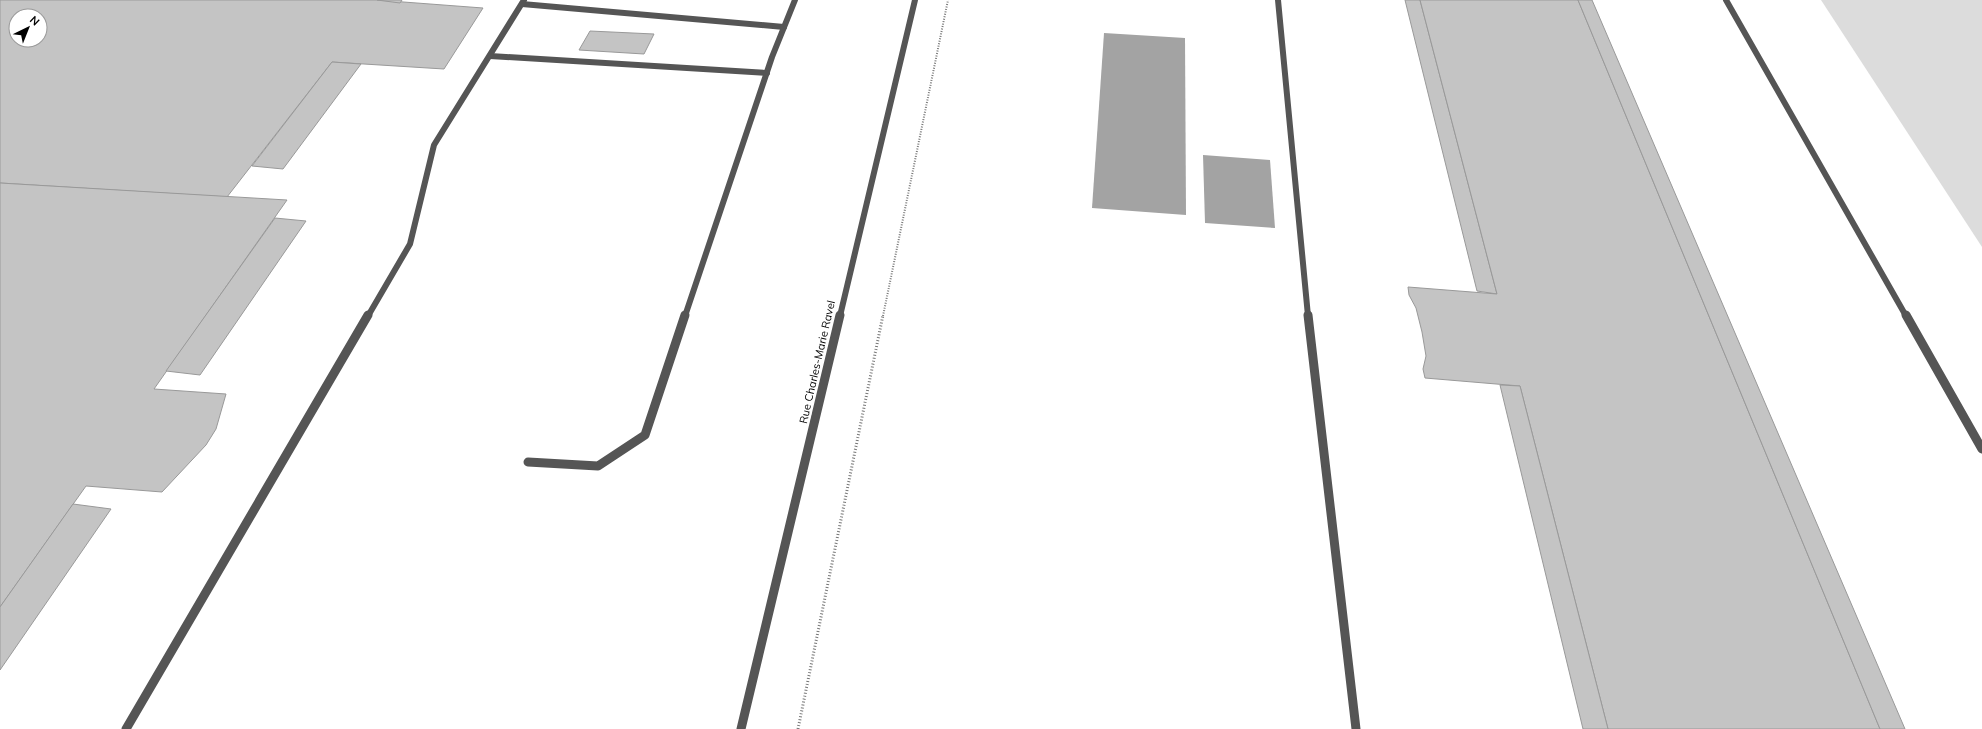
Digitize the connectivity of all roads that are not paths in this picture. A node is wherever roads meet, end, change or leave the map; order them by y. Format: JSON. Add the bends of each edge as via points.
{"nodes":[{"id":1,"x":795,"y":0,"type":"edge"},
{"id":2,"x":915,"y":0,"type":"edge"},
{"id":3,"x":1278,"y":0,"type":"edge"},
{"id":4,"x":1726,"y":0,"type":"edge"},
{"id":5,"x":523,"y":2,"type":"edge"},
{"id":6,"x":784,"y":27,"type":"junction"},
{"id":7,"x":490,"y":56,"type":"junction"},
{"id":8,"x":767,"y":73,"type":"junction"},
{"id":9,"x":1982,"y":449,"type":"edge"},
{"id":10,"x":528,"y":462,"type":"dead end"},
{"id":11,"x":126,"y":729,"type":"edge"},
{"id":12,"x":741,"y":729,"type":"edge"},
{"id":13,"x":1356,"y":729,"type":"edge"}],
"edges":[{"from":1,"to":6,"type":"street"},
{"from":2,"to":12,"type":"street","name":"Rue Charles-Marie Ravel"},
{"from":3,"to":13,"type":"street","via":[[1308,314]]},
{"from":4,"to":9,"type":"street"},
{"from":5,"to":6,"type":"street"},
{"from":5,"to":7,"type":"street"},
{"from":6,"to":8,"type":"street"},
{"from":7,"to":8,"type":"street"},
{"from":7,"to":11,"type":"street","via":[[434,145],[410,244]]},
{"from":8,"to":10,"type":"street","via":[[645,435],[598,466]]}]}
